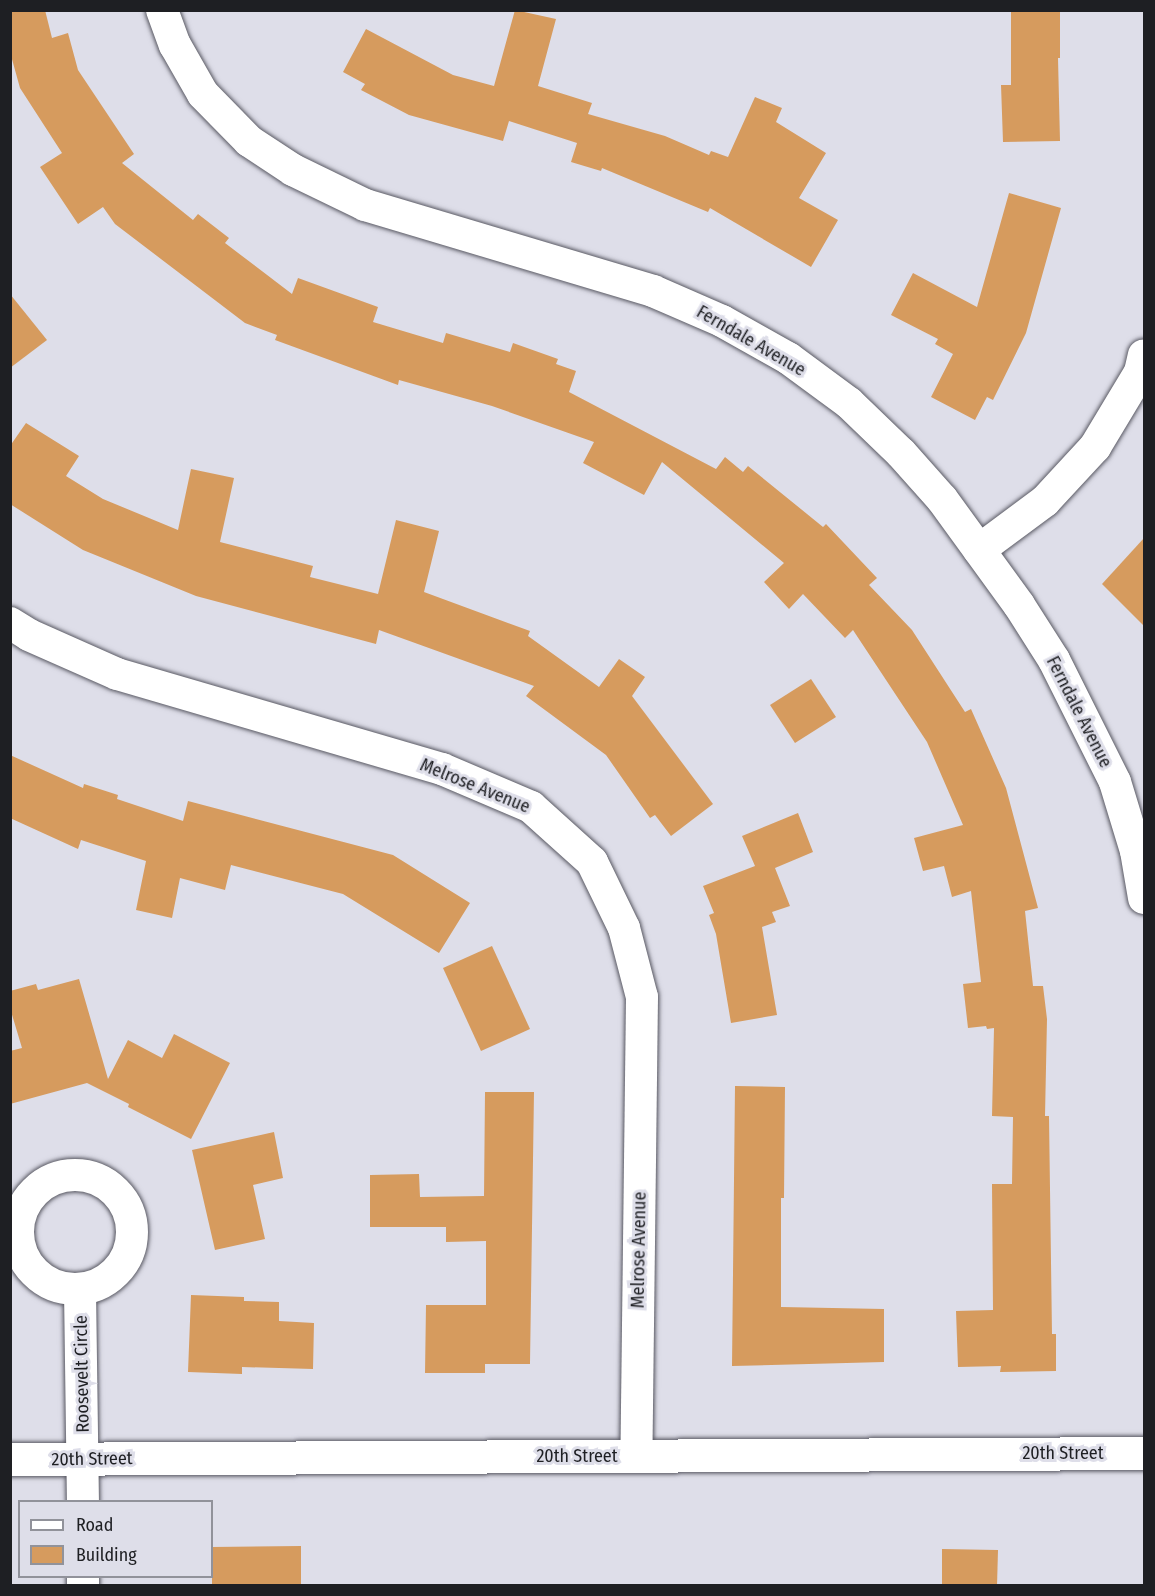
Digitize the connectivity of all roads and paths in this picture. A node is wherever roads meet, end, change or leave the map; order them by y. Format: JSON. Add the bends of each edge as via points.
{"nodes":[{"id":1,"x":162,"y":10,"type":"edge"},
{"id":2,"x":1144,"y":355,"type":"edge"},
{"id":3,"x":979,"y":550,"type":"junction"},
{"id":4,"x":10,"y":623,"type":"edge"},
{"id":5,"x":1144,"y":898,"type":"edge"},
{"id":6,"x":80,"y":1290,"type":"dead end"},
{"id":7,"x":1144,"y":1453,"type":"edge"},
{"id":8,"x":636,"y":1456,"type":"junction"},
{"id":9,"x":10,"y":1459,"type":"edge"},
{"id":10,"x":83,"y":1459,"type":"junction"},
{"id":11,"x":83,"y":1500,"type":"edge"}],
"edges":[{"from":1,"to":3,"type":"street","name":"Ferndale Avenue","via":[[175,45],[203,94],[249,141],[293,170],[365,204],[652,291],[722,321],[788,358],[849,404],[915,468]]},
{"from":2,"to":3,"type":"street","via":[[1140,372],[1095,447],[1045,501]]},
{"from":3,"to":5,"type":"street","name":"Ferndale Avenue","via":[[1054,660],[1115,782],[1136,851]]},
{"from":4,"to":8,"type":"street","name":"Melrose Avenue","via":[[117,674],[442,769],[531,807],[592,862],[624,928],[642,997]]},
{"from":6,"to":10,"type":"street","name":"Roosevelt Circle"},
{"from":7,"to":8,"type":"street","name":"20th Street"},
{"from":8,"to":10,"type":"street","name":"20th Street"},
{"from":9,"to":10,"type":"street","name":"20th Street"},
{"from":10,"to":11,"type":"street","name":"Roosevelt Circle"}]}
